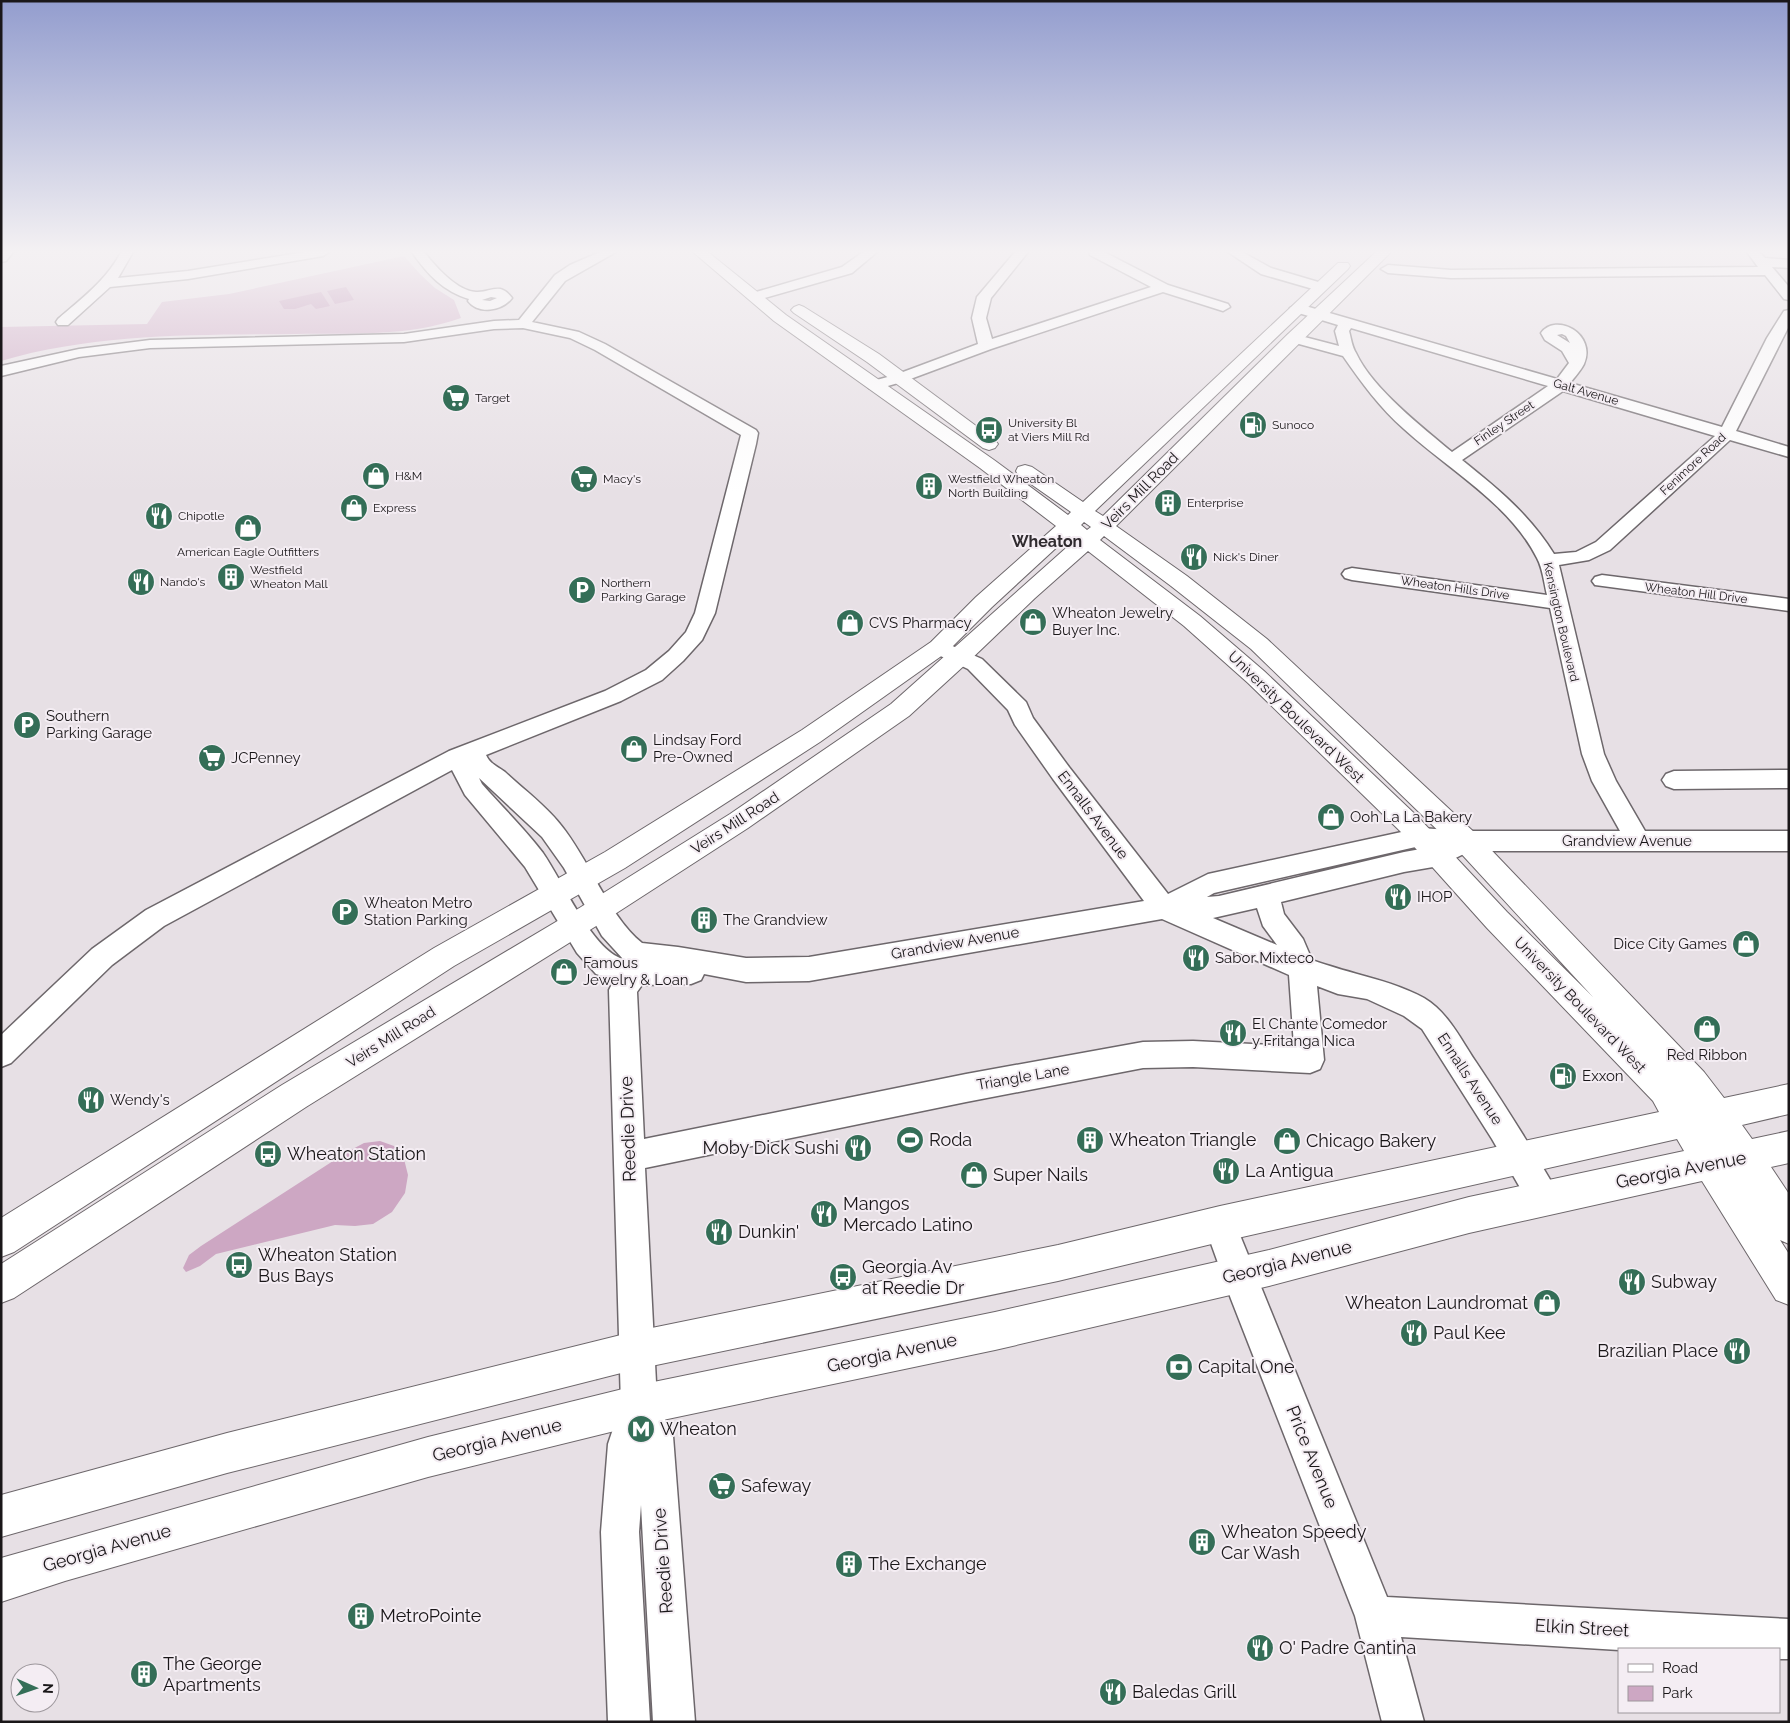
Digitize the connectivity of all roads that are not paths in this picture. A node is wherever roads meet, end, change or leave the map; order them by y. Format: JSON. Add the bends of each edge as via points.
{"nodes":[{"id":1,"x":443,"y":332,"type":"edge"},
{"id":2,"x":564,"y":332,"type":"edge"},
{"id":3,"x":800,"y":332,"type":"edge"},
{"id":4,"x":832,"y":332,"type":"edge"},
{"id":5,"x":983,"y":332,"type":"edge"},
{"id":6,"x":1027,"y":332,"type":"edge"},
{"id":7,"x":1272,"y":332,"type":"edge"},
{"id":8,"x":1300,"y":332,"type":"edge"},
{"id":9,"x":1342,"y":332,"type":"edge"},
{"id":10,"x":1383,"y":332,"type":"edge"},
{"id":11,"x":1777,"y":332,"type":"edge"},
{"id":12,"x":1294,"y":338,"type":"junction"},
{"id":13,"x":986,"y":346,"type":"junction"},
{"id":14,"x":1348,"y":353,"type":"junction"},
{"id":15,"x":1577,"y":363,"type":"dead end"},
{"id":16,"x":1,"y":371,"type":"edge"},
{"id":17,"x":900,"y":378,"type":"junction"},
{"id":18,"x":1562,"y":384,"type":"junction"},
{"id":19,"x":874,"y":385,"type":"junction"},
{"id":20,"x":1727,"y":434,"type":"junction"},
{"id":21,"x":1789,"y":452,"type":"edge"},
{"id":22,"x":1450,"y":460,"type":"junction"},
{"id":23,"x":1021,"y":468,"type":"junction"},
{"id":24,"x":1123,"y":474,"type":"junction"},
{"id":25,"x":1076,"y":518,"type":"junction"},
{"id":26,"x":1096,"y":534,"type":"junction"},
{"id":27,"x":1548,"y":560,"type":"junction"},
{"id":28,"x":1352,"y":574,"type":"dead end"},
{"id":29,"x":1602,"y":581,"type":"dead end"},
{"id":30,"x":1559,"y":603,"type":"junction"},
{"id":31,"x":1789,"y":605,"type":"edge"},
{"id":32,"x":949,"y":653,"type":"junction"},
{"id":33,"x":465,"y":754,"type":"junction"},
{"id":34,"x":1789,"y":779,"type":"edge"},
{"id":35,"x":1674,"y":780,"type":"dead end"},
{"id":36,"x":1637,"y":840,"type":"junction"},
{"id":37,"x":1466,"y":841,"type":"junction"},
{"id":38,"x":1789,"y":841,"type":"edge"},
{"id":39,"x":1429,"y":846,"type":"junction"},
{"id":40,"x":582,"y":878,"type":"junction"},
{"id":41,"x":554,"y":895,"type":"junction"},
{"id":42,"x":1267,"y":896,"type":"junction"},
{"id":43,"x":1164,"y":908,"type":"junction"},
{"id":44,"x":586,"y":918,"type":"junction"},
{"id":45,"x":1298,"y":957,"type":"junction"},
{"id":46,"x":746,"y":970,"type":"junction"},
{"id":47,"x":634,"y":974,"type":"junction"},
{"id":48,"x":1,"y":1054,"type":"edge"},
{"id":49,"x":1789,"y":1099,"type":"edge"},
{"id":50,"x":1717,"y":1115,"type":"junction"},
{"id":51,"x":1684,"y":1122,"type":"junction"},
{"id":52,"x":1789,"y":1147,"type":"edge"},
{"id":53,"x":628,"y":1157,"type":"junction"},
{"id":54,"x":1519,"y":1157,"type":"junction"},
{"id":55,"x":1744,"y":1157,"type":"junction"},
{"id":56,"x":1710,"y":1164,"type":"junction"},
{"id":57,"x":1544,"y":1199,"type":"junction"},
{"id":58,"x":1220,"y":1224,"type":"junction"},
{"id":59,"x":1789,"y":1226,"type":"edge"},
{"id":60,"x":1,"y":1239,"type":"edge"},
{"id":61,"x":1239,"y":1274,"type":"junction"},
{"id":62,"x":1,"y":1285,"type":"edge"},
{"id":63,"x":1789,"y":1287,"type":"edge"},
{"id":64,"x":636,"y":1350,"type":"junction"},
{"id":65,"x":639,"y":1405,"type":"junction"},
{"id":66,"x":1,"y":1516,"type":"edge"},
{"id":67,"x":1,"y":1580,"type":"edge"},
{"id":68,"x":1375,"y":1616,"type":"junction"},
{"id":69,"x":1789,"y":1639,"type":"edge"},
{"id":70,"x":630,"y":1722,"type":"edge"},
{"id":71,"x":674,"y":1722,"type":"edge"},
{"id":72,"x":1403,"y":1722,"type":"edge"}],
"edges":[{"from":1,"to":16,"type":"street","via":[[385,339],[150,344],[79,353]]},
{"from":2,"to":33,"type":"street","via":[[600,347],[750,433],[748,444],[705,613],[695,635],[676,656],[654,675],[613,696]]},
{"from":3,"to":19,"type":"main road","name":"University Boulevard West"},
{"from":4,"to":17,"type":"main road","name":"University Boulevard West"},
{"from":5,"to":13,"type":"street"},
{"from":6,"to":13,"type":"street"},
{"from":7,"to":24,"type":"main road","name":"Veirs Mill Road"},
{"from":8,"to":12,"type":"main road","name":"Veirs Mill Road"},
{"from":9,"to":14,"type":"street","name":"Kensington Boulevard"},
{"from":10,"to":18,"type":"street","name":"Galt Avenue"},
{"from":11,"to":20,"type":"street","name":"Fenimore Road"},
{"from":12,"to":14,"type":"street"},
{"from":12,"to":26,"type":"main road","name":"Veirs Mill Road"},
{"from":13,"to":17,"type":"street"},
{"from":14,"to":22,"type":"street","name":"Kensington Boulevard","via":[[1368,382],[1409,425]]},
{"from":15,"to":18,"type":"street","name":"Finley Street"},
{"from":17,"to":19,"type":"street"},
{"from":17,"to":23,"type":"main road","name":"University Boulevard West"},
{"from":18,"to":20,"type":"street","name":"Galt Avenue"},
{"from":18,"to":22,"type":"street","name":"Finley Street"},
{"from":19,"to":25,"type":"main road","name":"University Boulevard West","via":[[987,464]]},
{"from":20,"to":21,"type":"street","name":"Galt Avenue"},
{"from":20,"to":27,"type":"street","name":"Fenimore Road","via":[[1603,546],[1576,559]]},
{"from":22,"to":27,"type":"street","name":"Kensington Boulevard","via":[[1524,523]]},
{"from":23,"to":24,"type":"main road","via":[[1061,483],[1083,485],[1099,484]]},
{"from":23,"to":25,"type":"main road","name":"University Boulevard West"},
{"from":24,"to":25,"type":"main road","name":"Veirs Mill Road"},
{"from":25,"to":26,"type":"main road","name":"University Boulevard West"},
{"from":25,"to":32,"type":"main road","name":"Veirs Mill Road","via":[[984,602]]},
{"from":26,"to":32,"type":"main road","name":"Veirs Mill Road"},
{"from":26,"to":37,"type":"main road","name":"University Boulevard West","via":[[1179,581],[1259,644]]},
{"from":26,"to":39,"type":"main road","name":"University Boulevard West","via":[[1256,676]]},
{"from":27,"to":30,"type":"street","name":"Kensington Boulevard"},
{"from":28,"to":30,"type":"street","name":"Wheaton Hills Drive"},
{"from":29,"to":31,"type":"street","name":"Wheaton Hill Drive"},
{"from":30,"to":36,"type":"street","name":"Kensington Boulevard","via":[[1593,754]]},
{"from":32,"to":40,"type":"main road","name":"Veirs Mill Road"},
{"from":32,"to":43,"type":"street","name":"Ennalls Avenue","via":[[1007,713],[1023,720]]},
{"from":32,"to":44,"type":"main road","name":"Veirs Mill Road","via":[[900,710],[739,821]]},
{"from":33,"to":40,"type":"street","name":"Grandview Avenue","via":[[494,776],[551,830]]},
{"from":33,"to":41,"type":"street","via":[[473,789],[534,860]]},
{"from":33,"to":48,"type":"street","via":[[155,918],[102,957]]},
{"from":34,"to":35,"type":"street"},
{"from":36,"to":37,"type":"street","name":"Grandview Avenue"},
{"from":36,"to":38,"type":"street","name":"Grandview Avenue"},
{"from":37,"to":39,"type":"street","name":"Grandview Avenue"},
{"from":37,"to":50,"type":"main road","name":"University Boulevard West","via":[[1693,1083]]},
{"from":39,"to":42,"type":"street","name":"Grandview Avenue","via":[[1404,862]]},
{"from":39,"to":43,"type":"street","name":"Grandview Avenue","via":[[1208,884]]},
{"from":39,"to":51,"type":"main road","name":"University Boulevard West","via":[[1664,1090]]},
{"from":40,"to":41,"type":"main road","name":"Veirs Mill Road"},
{"from":40,"to":44,"type":"street","name":"Grandview Avenue"},
{"from":41,"to":44,"type":"street"},
{"from":41,"to":60,"type":"main road","name":"Veirs Mill Road","via":[[444,957]]},
{"from":42,"to":43,"type":"street","name":"Grandview Avenue","via":[[1219,907]]},
{"from":42,"to":45,"type":"street","via":[[1272,918]]},
{"from":43,"to":45,"type":"street","name":"Ennalls Avenue","via":[[1208,929]]},
{"from":43,"to":46,"type":"street","name":"Grandview Avenue","via":[[809,969]]},
{"from":44,"to":46,"type":"street","name":"Grandview Avenue","via":[[636,954]]},
{"from":44,"to":47,"type":"street","via":[[586,945],[606,966]]},
{"from":44,"to":62,"type":"main road","name":"Veirs Mill Road","via":[[294,1096]]},
{"from":45,"to":53,"type":"street","name":"Triangle Lane","via":[[1310,1060],[1144,1055]]},
{"from":45,"to":54,"type":"street","name":"Ennalls Avenue","via":[[1338,982],[1370,988],[1414,1007],[1432,1020]]},
{"from":46,"to":47,"type":"street","name":"Grandview Avenue"},
{"from":47,"to":53,"type":"street","name":"Reedie Drive","via":[[623,990]]},
{"from":49,"to":50,"type":"main road"},
{"from":50,"to":51,"type":"main road"},
{"from":50,"to":55,"type":"main road","name":"University Boulevard West"},
{"from":51,"to":54,"type":"main road"},
{"from":51,"to":56,"type":"main road","name":"University Boulevard West"},
{"from":52,"to":55,"type":"main road","name":"Georgia Avenue"},
{"from":53,"to":64,"type":"street","name":"Reedie Drive"},
{"from":54,"to":57,"type":"street","name":"Ennalls Avenue"},
{"from":54,"to":58,"type":"main road"},
{"from":55,"to":56,"type":"main road","name":"Georgia Avenue"},
{"from":55,"to":59,"type":"main road","name":"University Boulevard West"},
{"from":56,"to":57,"type":"main road","name":"Georgia Avenue"},
{"from":56,"to":63,"type":"main road","name":"University Boulevard West"},
{"from":57,"to":61,"type":"main road","name":"Georgia Avenue"},
{"from":58,"to":61,"type":"street","name":"Price Avenue"},
{"from":58,"to":64,"type":"main road","via":[[1058,1263]]},
{"from":61,"to":65,"type":"main road","name":"Georgia Avenue","via":[[996,1331]]},
{"from":61,"to":68,"type":"street","name":"Price Avenue"},
{"from":64,"to":65,"type":"street","name":"Reedie Drive"},
{"from":64,"to":66,"type":"main road","via":[[226,1453]]},
{"from":65,"to":67,"type":"main road","name":"Georgia Avenue","via":[[428,1457]]},
{"from":65,"to":70,"type":"street","name":"Reedie Drive","via":[[626,1444],[620,1532]]},
{"from":65,"to":71,"type":"street","name":"Reedie Drive","via":[[655,1436]]},
{"from":68,"to":69,"type":"street","name":"Elkin Street"},
{"from":68,"to":72,"type":"street","name":"Price Avenue"}]}
